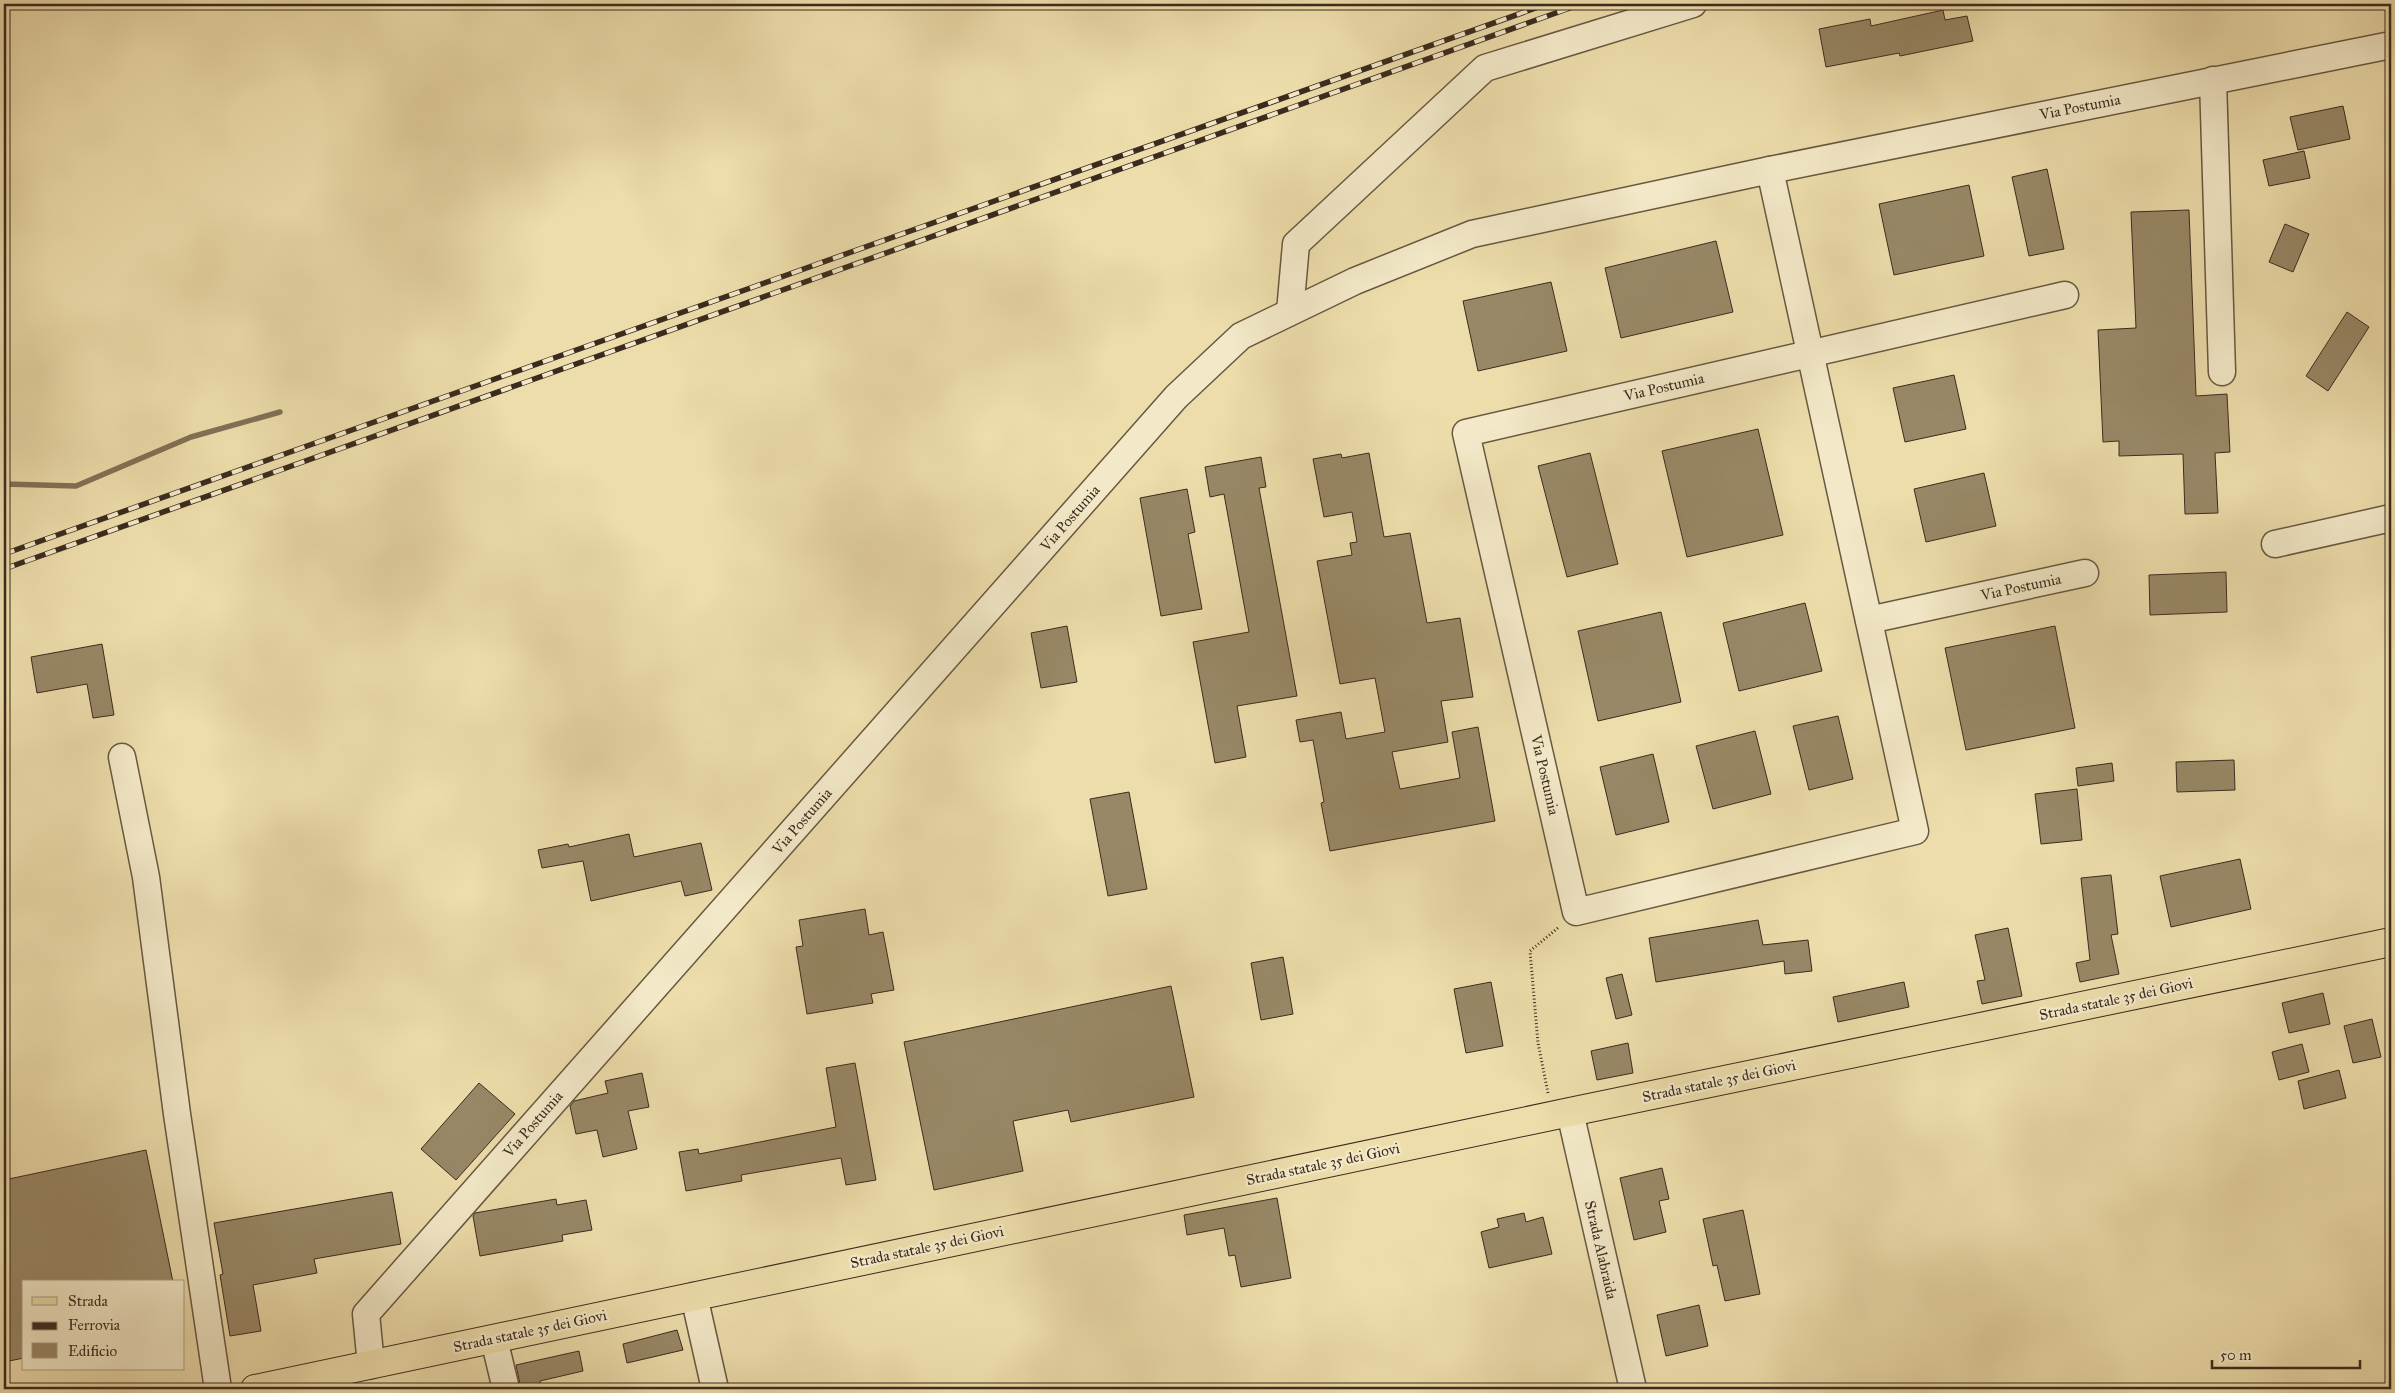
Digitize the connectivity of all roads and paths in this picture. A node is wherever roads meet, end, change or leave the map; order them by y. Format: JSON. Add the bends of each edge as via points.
{"nodes":[{"id":1,"x":1693,"y":4,"type":"edge"},
{"id":2,"x":2391,"y":45,"type":"edge"},
{"id":3,"x":2213,"y":80,"type":"junction"},
{"id":4,"x":1770,"y":170,"type":"junction"},
{"id":5,"x":2065,"y":294,"type":"dead end"},
{"id":6,"x":1290,"y":312,"type":"junction"},
{"id":7,"x":1810,"y":354,"type":"junction"},
{"id":8,"x":2222,"y":372,"type":"dead end"},
{"id":9,"x":2391,"y":518,"type":"edge"},
{"id":10,"x":2275,"y":544,"type":"dead end"},
{"id":11,"x":2085,"y":572,"type":"dead end"},
{"id":12,"x":1869,"y":620,"type":"junction"},
{"id":13,"x":122,"y":757,"type":"dead end"},
{"id":14,"x":1576,"y":912,"type":"junction"},
{"id":15,"x":2391,"y":942,"type":"edge"},
{"id":16,"x":1570,"y":1112,"type":"junction"},
{"id":17,"x":694,"y":1296,"type":"junction"},
{"id":18,"x":494,"y":1339,"type":"junction"},
{"id":19,"x":371,"y":1365,"type":"junction"},
{"id":20,"x":218,"y":1389,"type":"edge"},
{"id":21,"x":255,"y":1389,"type":"edge"},
{"id":22,"x":506,"y":1389,"type":"edge"},
{"id":23,"x":715,"y":1389,"type":"edge"},
{"id":24,"x":1633,"y":1389,"type":"edge"}],
"edges":[{"from":1,"to":6,"type":"street","via":[[1485,68],[1296,244]]},
{"from":2,"to":3,"type":"street","name":"Via Postumia"},
{"from":3,"to":4,"type":"street","name":"Via Postumia"},
{"from":3,"to":8,"type":"street"},
{"from":4,"to":6,"type":"street","name":"Via Postumia","via":[[1472,234],[1355,281]]},
{"from":4,"to":7,"type":"street"},
{"from":5,"to":7,"type":"street","name":"Via Postumia"},
{"from":6,"to":19,"type":"street","name":"Via Postumia","via":[[1241,336],[1176,397],[366,1314]]},
{"from":7,"to":12,"type":"street"},
{"from":7,"to":14,"type":"street","name":"Via Postumia","via":[[1466,433]]},
{"from":9,"to":10,"type":"street"},
{"from":11,"to":12,"type":"street","name":"Via Postumia"},
{"from":12,"to":14,"type":"street","via":[[1915,831]]},
{"from":13,"to":20,"type":"street","via":[[146,877]]},
{"from":14,"to":16,"type":"path","via":[[1530,951],[1538,1043],[1549,1096]]},
{"from":15,"to":16,"type":"main road","name":"Strada statale 35 dei Giovi"},
{"from":16,"to":17,"type":"main road","name":"Strada statale 35 dei Giovi"},
{"from":16,"to":24,"type":"street","name":"Strada Alabraida"},
{"from":17,"to":18,"type":"main road","name":"Strada statale 35 dei Giovi"},
{"from":17,"to":23,"type":"street"},
{"from":18,"to":19,"type":"main road","name":"Strada statale 35 dei Giovi"},
{"from":18,"to":22,"type":"street"},
{"from":19,"to":21,"type":"main road","name":"Strada statale 35 dei Giovi"}]}
